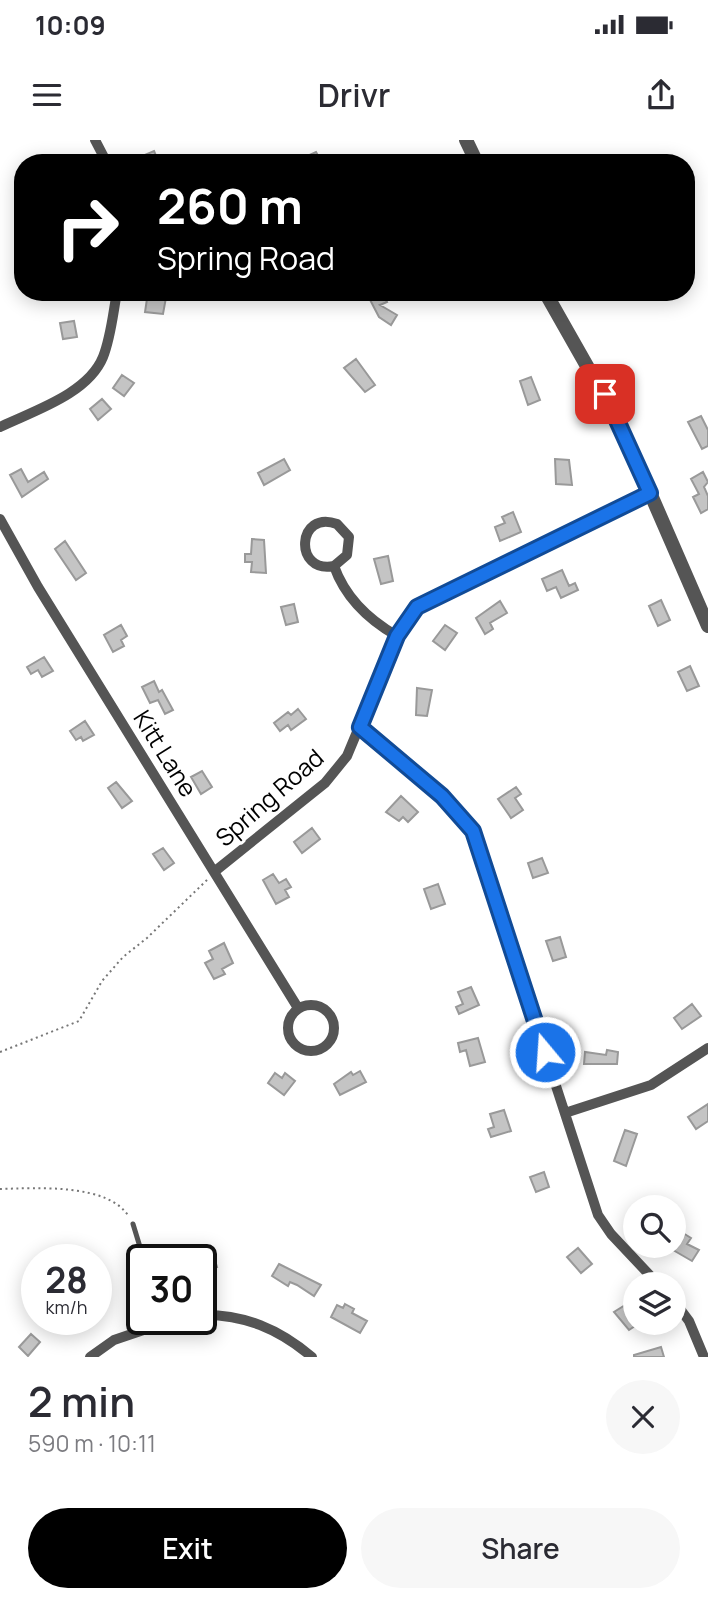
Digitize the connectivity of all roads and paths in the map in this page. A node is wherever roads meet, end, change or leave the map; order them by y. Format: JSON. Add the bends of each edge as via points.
{"nodes":[{"id":1,"x":115,"y":301,"type":"edge"},
{"id":2,"x":550,"y":301,"type":"edge"},
{"id":3,"x":0,"y":428,"type":"edge"},
{"id":4,"x":650,"y":493,"type":"junction"},
{"id":5,"x":0,"y":519,"type":"edge"},
{"id":6,"x":334,"y":566,"type":"junction"},
{"id":7,"x":708,"y":626,"type":"edge"},
{"id":8,"x":397,"y":636,"type":"junction"},
{"id":9,"x":360,"y":727,"type":"junction"},
{"id":10,"x":214,"y":872,"type":"junction"},
{"id":11,"x":298,"y":1008,"type":"junction"},
{"id":12,"x":708,"y":1048,"type":"edge"},
{"id":13,"x":0,"y":1052,"type":"edge"},
{"id":14,"x":565,"y":1113,"type":"junction"},
{"id":15,"x":0,"y":1189,"type":"edge"},
{"id":16,"x":133,"y":1224,"type":"joint"},
{"id":17,"x":139,"y":1244,"type":"edge"},
{"id":18,"x":647,"y":1272,"type":"edge"},
{"id":19,"x":217,"y":1315,"type":"edge"},
{"id":20,"x":686,"y":1317,"type":"edge"},
{"id":21,"x":127,"y":1335,"type":"edge"},
{"id":22,"x":90,"y":1357,"type":"edge"},
{"id":23,"x":312,"y":1357,"type":"edge"},
{"id":24,"x":704,"y":1357,"type":"edge"}],
"edges":[{"from":1,"to":3,"type":"street","via":[[97,368],[68,393]]},
{"from":2,"to":4,"type":"street","via":[[605,394]]},
{"from":4,"to":7,"type":"street"},
{"from":4,"to":8,"type":"street","name":"Spring Road","via":[[428,600]]},
{"from":5,"to":10,"type":"street","name":"Kitt Lane"},
{"from":6,"to":6,"type":"street","via":[[347,555],[349,537],[337,524],[320,522],[306,533],[304,551],[316,565]]},
{"from":6,"to":8,"type":"street","via":[[367,616]]},
{"from":8,"to":9,"type":"street","name":"Spring Road"},
{"from":9,"to":10,"type":"street","name":"Spring Road","via":[[347,756],[325,783]]},
{"from":9,"to":14,"type":"street","via":[[442,796],[473,831]]},
{"from":10,"to":11,"type":"street","name":"Kitt Lane"},
{"from":10,"to":13,"type":"path","via":[[123,957],[102,981],[79,1021]]},
{"from":11,"to":11,"type":"street","via":[[289,1020],[292,1042],[313,1051],[327,1045],[334,1032],[327,1010],[313,1004]]},
{"from":12,"to":14,"type":"street","via":[[651,1084]]},
{"from":14,"to":18,"type":"street","via":[[598,1215]]},
{"from":15,"to":16,"type":"path","via":[[103,1195],[122,1205]]},
{"from":16,"to":17,"type":"lane"},
{"from":19,"to":23,"type":"street","via":[[259,1324]]},
{"from":20,"to":24,"type":"street"},
{"from":21,"to":22,"type":"street"}]}
